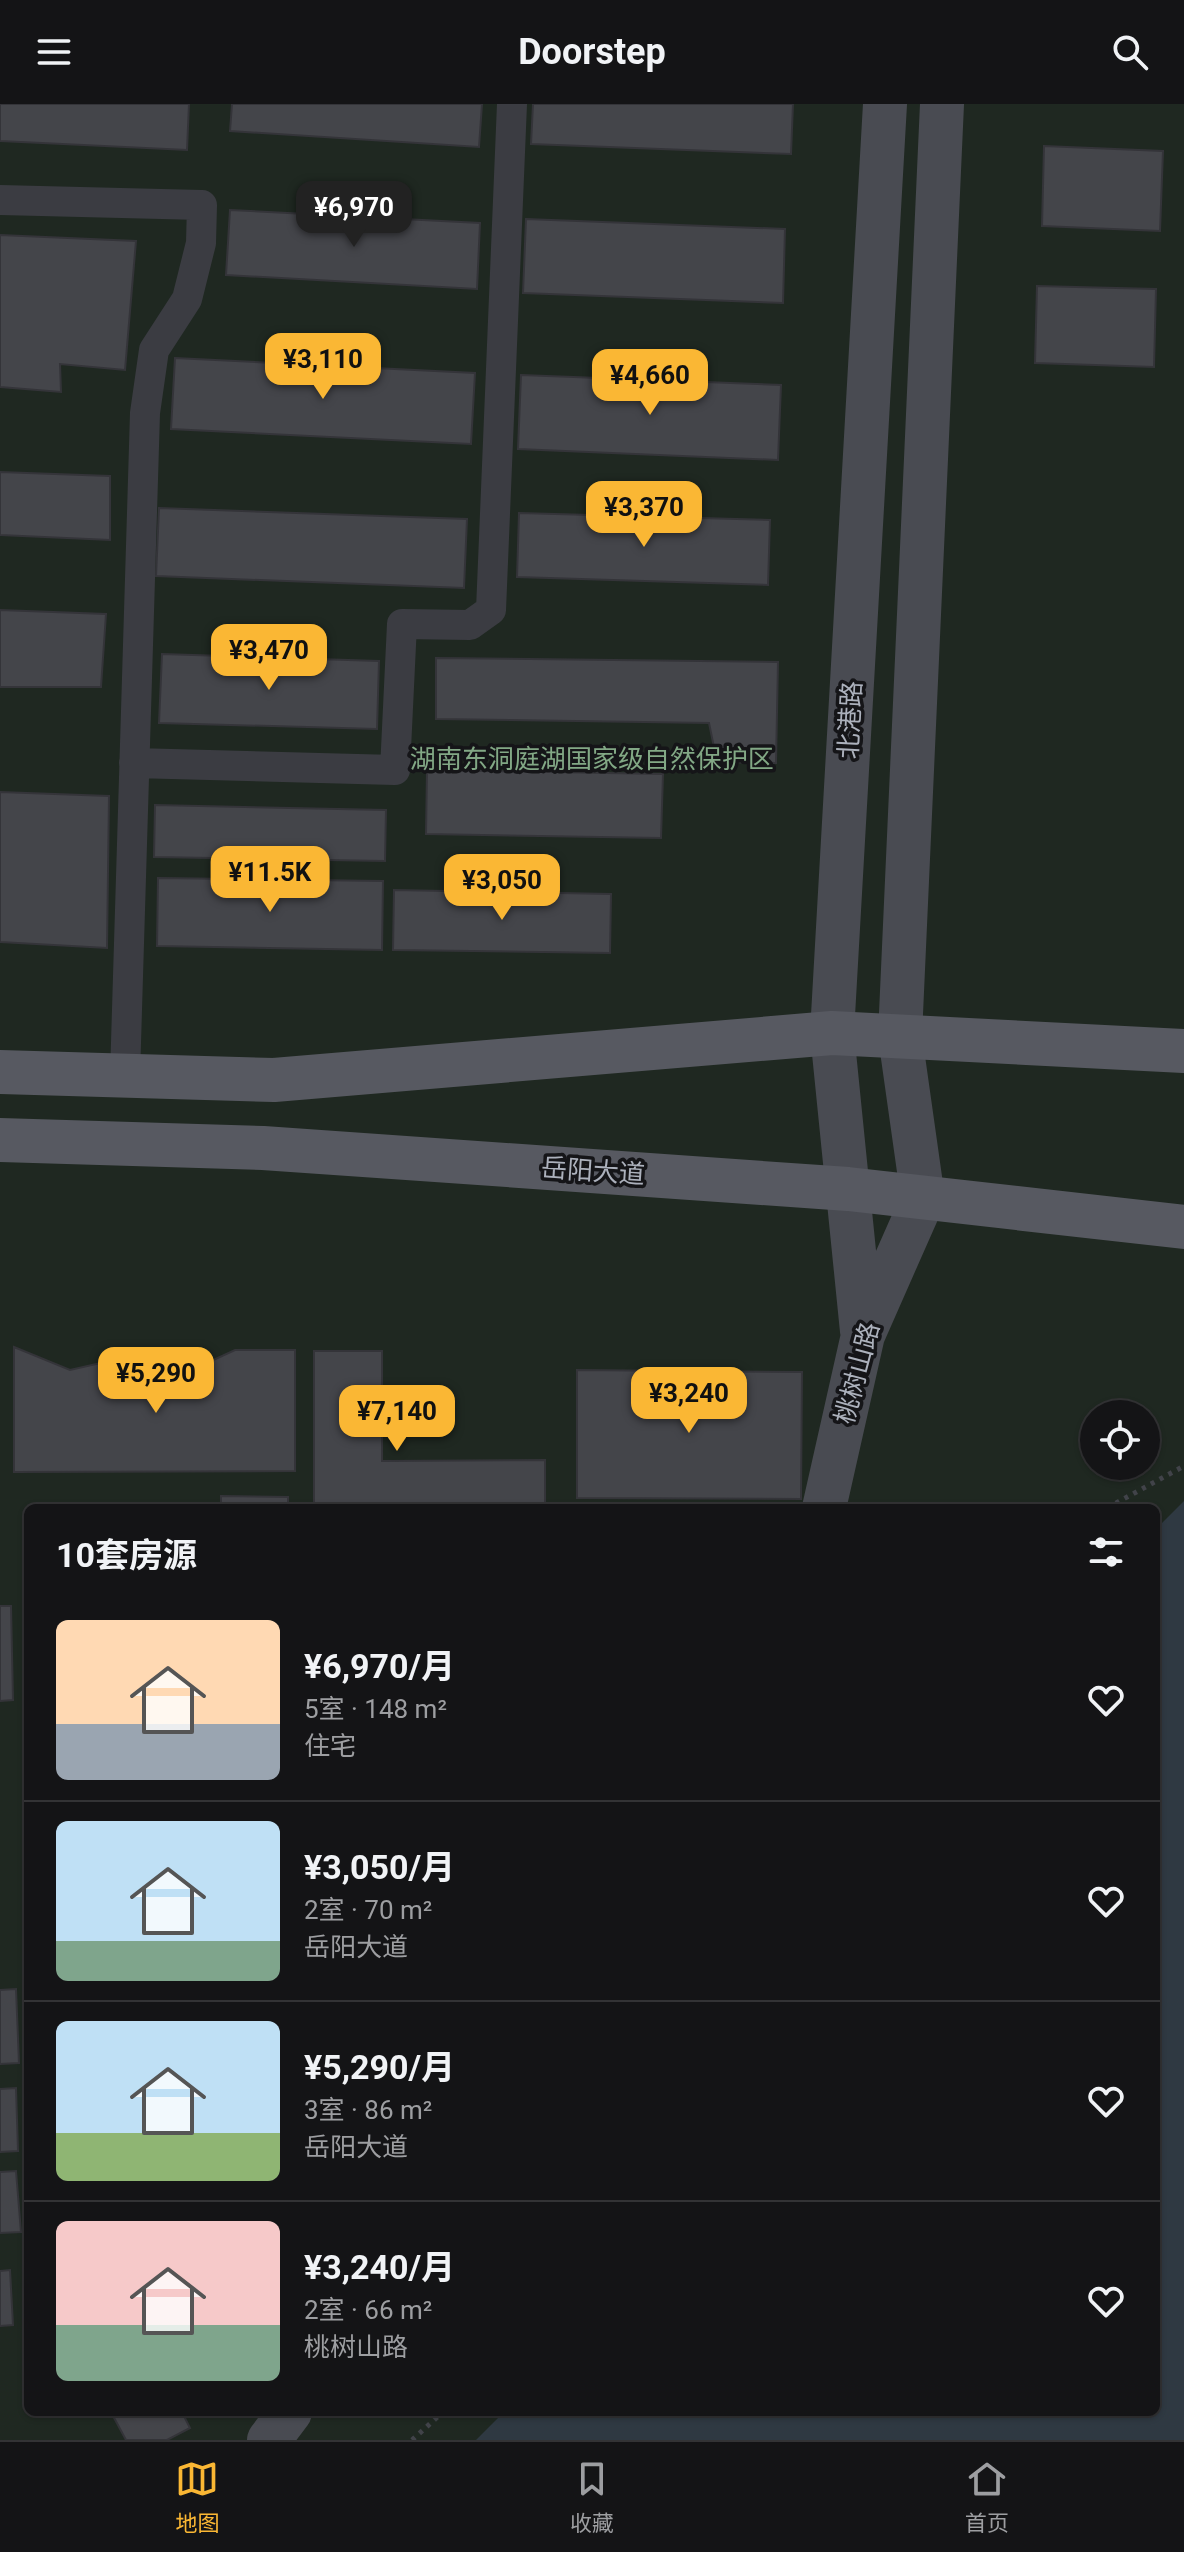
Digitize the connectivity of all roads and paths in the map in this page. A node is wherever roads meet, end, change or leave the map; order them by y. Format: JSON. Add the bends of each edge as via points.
{"nodes":[{"id":1,"x":512,"y":104,"type":"edge"},
{"id":2,"x":885,"y":104,"type":"edge"},
{"id":3,"x":942,"y":104,"type":"edge"},
{"id":4,"x":0,"y":200,"type":"edge"},
{"id":5,"x":134,"y":763,"type":"junction"},
{"id":6,"x":832,"y":1033,"type":"junction"},
{"id":7,"x":900,"y":1036,"type":"junction"},
{"id":8,"x":1184,"y":1051,"type":"edge"},
{"id":9,"x":0,"y":1072,"type":"edge"},
{"id":10,"x":125,"y":1076,"type":"junction"},
{"id":11,"x":0,"y":1140,"type":"edge"},
{"id":12,"x":848,"y":1189,"type":"junction"},
{"id":13,"x":923,"y":1199,"type":"junction"},
{"id":14,"x":1184,"y":1227,"type":"edge"},
{"id":15,"x":863,"y":1335,"type":"junction"},
{"id":16,"x":1184,"y":1466,"type":"edge"},
{"id":17,"x":825,"y":1504,"type":"edge"},
{"id":18,"x":1114,"y":1504,"type":"edge"},
{"id":19,"x":287,"y":2416,"type":"edge"},
{"id":20,"x":439,"y":2416,"type":"edge"},
{"id":21,"x":269,"y":2440,"type":"edge"},
{"id":22,"x":412,"y":2440,"type":"edge"}],
"edges":[{"from":1,"to":5,"type":"street","via":[[491,610],[470,625],[402,624],[395,770]]},
{"from":2,"to":6,"type":"main road","name":"北港路"},
{"from":3,"to":7,"type":"main road"},
{"from":4,"to":5,"type":"street","via":[[202,205],[201,243],[187,299],[154,350],[145,413]]},
{"from":5,"to":10,"type":"street"},
{"from":6,"to":7,"type":"main road"},
{"from":6,"to":10,"type":"main road","via":[[274,1080]]},
{"from":6,"to":12,"type":"main road","name":"北港路"},
{"from":7,"to":8,"type":"main road"},
{"from":7,"to":13,"type":"main road"},
{"from":9,"to":10,"type":"main road"},
{"from":11,"to":12,"type":"main road","name":"岳阳大道","via":[[263,1148]]},
{"from":12,"to":13,"type":"main road","name":"岳阳大道"},
{"from":12,"to":15,"type":"main road","name":"北港路"},
{"from":13,"to":14,"type":"main road","name":"岳阳大道"},
{"from":13,"to":15,"type":"main road","name":"桃树山路"},
{"from":15,"to":17,"type":"main road","name":"桃树山路"},
{"from":16,"to":18,"type":"path"},
{"from":19,"to":21,"type":"main road"},
{"from":20,"to":22,"type":"path"}]}
